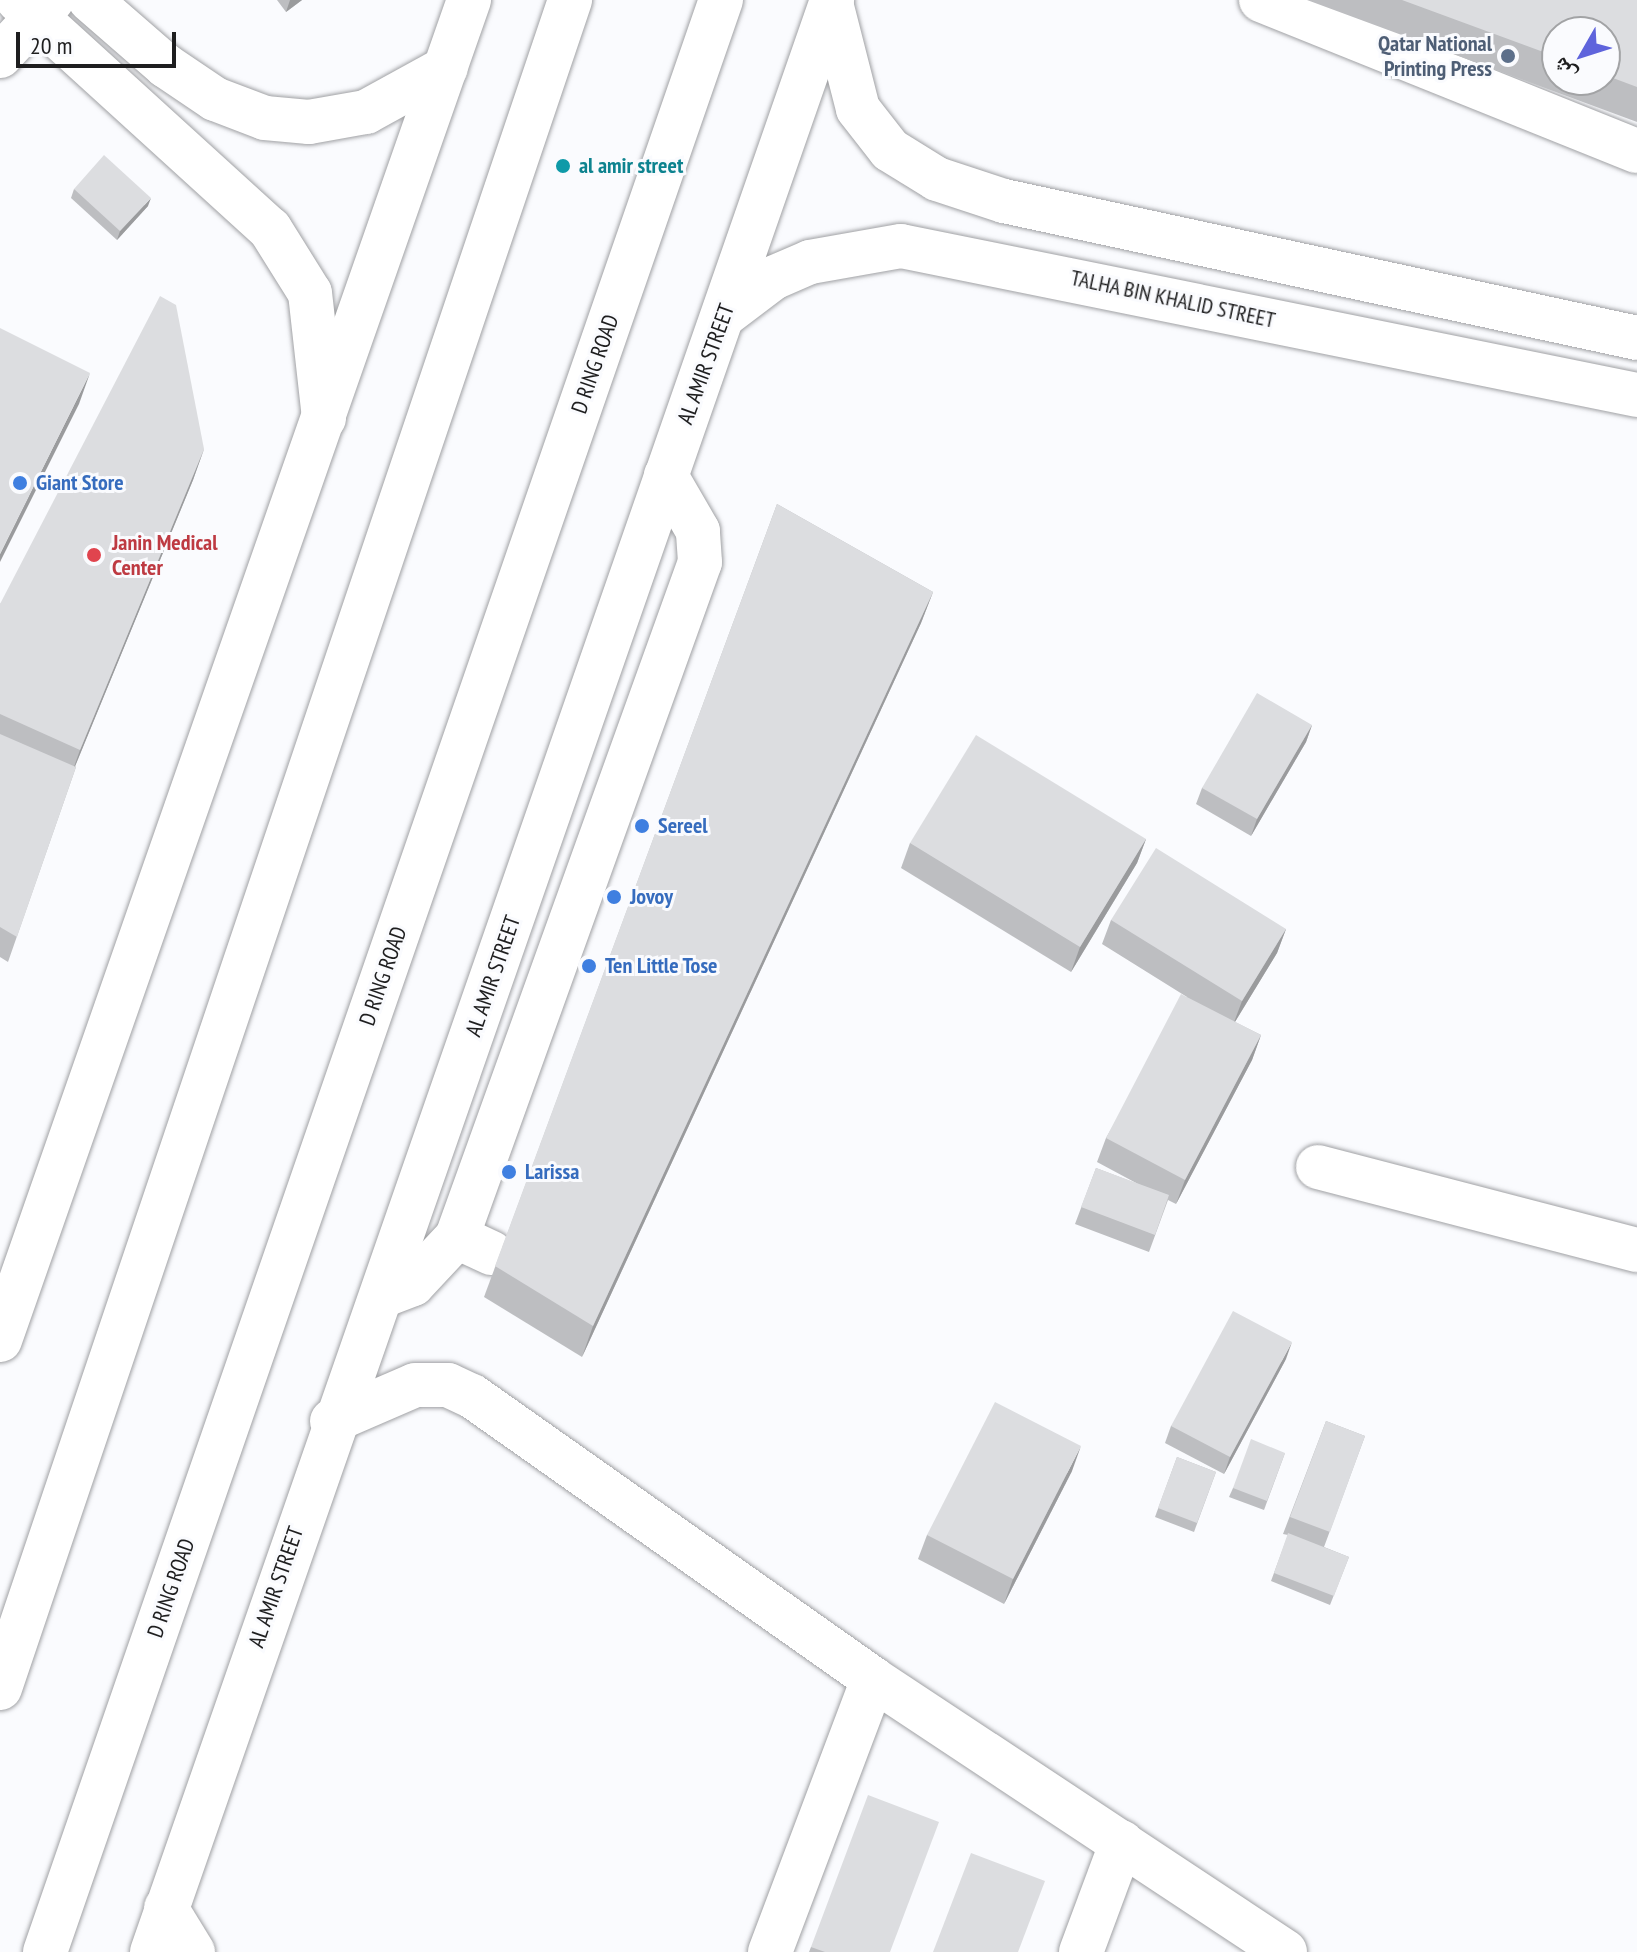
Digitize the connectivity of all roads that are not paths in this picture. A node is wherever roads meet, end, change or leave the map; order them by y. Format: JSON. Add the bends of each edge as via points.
{"nodes":[{"id":1,"x":90,"y":0,"type":"edge"},
{"id":2,"x":469,"y":0,"type":"edge"},
{"id":3,"x":570,"y":0,"type":"edge"},
{"id":4,"x":721,"y":0,"type":"edge"},
{"id":5,"x":1261,"y":0,"type":"edge"},
{"id":6,"x":831,"y":2,"type":"edge"},
{"id":7,"x":36,"y":6,"type":"edge"},
{"id":8,"x":0,"y":56,"type":"edge"},
{"id":9,"x":446,"y":68,"type":"junction"},
{"id":10,"x":1637,"y":151,"type":"edge"},
{"id":11,"x":723,"y":316,"type":"junction"},
{"id":12,"x":1637,"y":338,"type":"edge"},
{"id":13,"x":1637,"y":395,"type":"edge"},
{"id":14,"x":324,"y":423,"type":"junction"},
{"id":15,"x":666,"y":476,"type":"junction"},
{"id":16,"x":1318,"y":1167,"type":"dead end"},
{"id":17,"x":1637,"y":1250,"type":"edge"},
{"id":18,"x":382,"y":1296,"type":"junction"},
{"id":19,"x":0,"y":1340,"type":"edge"},
{"id":20,"x":332,"y":1421,"type":"junction"},
{"id":21,"x":873,"y":1679,"type":"junction"},
{"id":22,"x":0,"y":1688,"type":"edge"},
{"id":23,"x":1122,"y":1842,"type":"junction"},
{"id":24,"x":166,"y":1908,"type":"junction"},
{"id":25,"x":45,"y":1952,"type":"edge"},
{"id":26,"x":152,"y":1952,"type":"edge"},
{"id":27,"x":193,"y":1952,"type":"edge"},
{"id":28,"x":770,"y":1952,"type":"edge"},
{"id":29,"x":1081,"y":1952,"type":"edge"},
{"id":30,"x":1285,"y":1952,"type":"edge"}],
"edges":[{"from":1,"to":9,"type":"main road","via":[[166,66],[215,99],[265,118],[309,122],[366,112]]},
{"from":2,"to":9,"type":"main road"},
{"from":3,"to":22,"type":"main road"},
{"from":4,"to":25,"type":"main road","name":"D RING ROAD"},
{"from":5,"to":10,"type":"main road"},
{"from":6,"to":11,"type":"main road","name":"AL AMIR STREET"},
{"from":6,"to":12,"type":"main road","via":[[858,109],[890,150],[937,179],[1004,201]]},
{"from":7,"to":8,"type":"main road"},
{"from":7,"to":14,"type":"main road","via":[[218,179],[289,255],[319,332]]},
{"from":9,"to":14,"type":"main road"},
{"from":11,"to":13,"type":"main road","name":"TALHA BIN KHALID STREET","via":[[773,278],[810,262],[901,246]]},
{"from":11,"to":15,"type":"main road","name":"AL AMIR STREET"},
{"from":14,"to":19,"type":"main road"},
{"from":15,"to":18,"type":"main road","name":"AL AMIR STREET"},
{"from":15,"to":18,"type":"main road","via":[[698,531],[700,562],[475,1245]]},
{"from":16,"to":17,"type":"main road"},
{"from":18,"to":20,"type":"main road","name":"AL AMIR STREET"},
{"from":20,"to":21,"type":"main road","via":[[415,1385],[448,1385],[472,1396]]},
{"from":20,"to":24,"type":"main road","name":"AL AMIR STREET"},
{"from":21,"to":23,"type":"main road"},
{"from":21,"to":28,"type":"main road"},
{"from":23,"to":29,"type":"main road"},
{"from":23,"to":30,"type":"main road"},
{"from":24,"to":26,"type":"main road","name":"AL AMIR STREET"},
{"from":24,"to":27,"type":"main road"}]}
